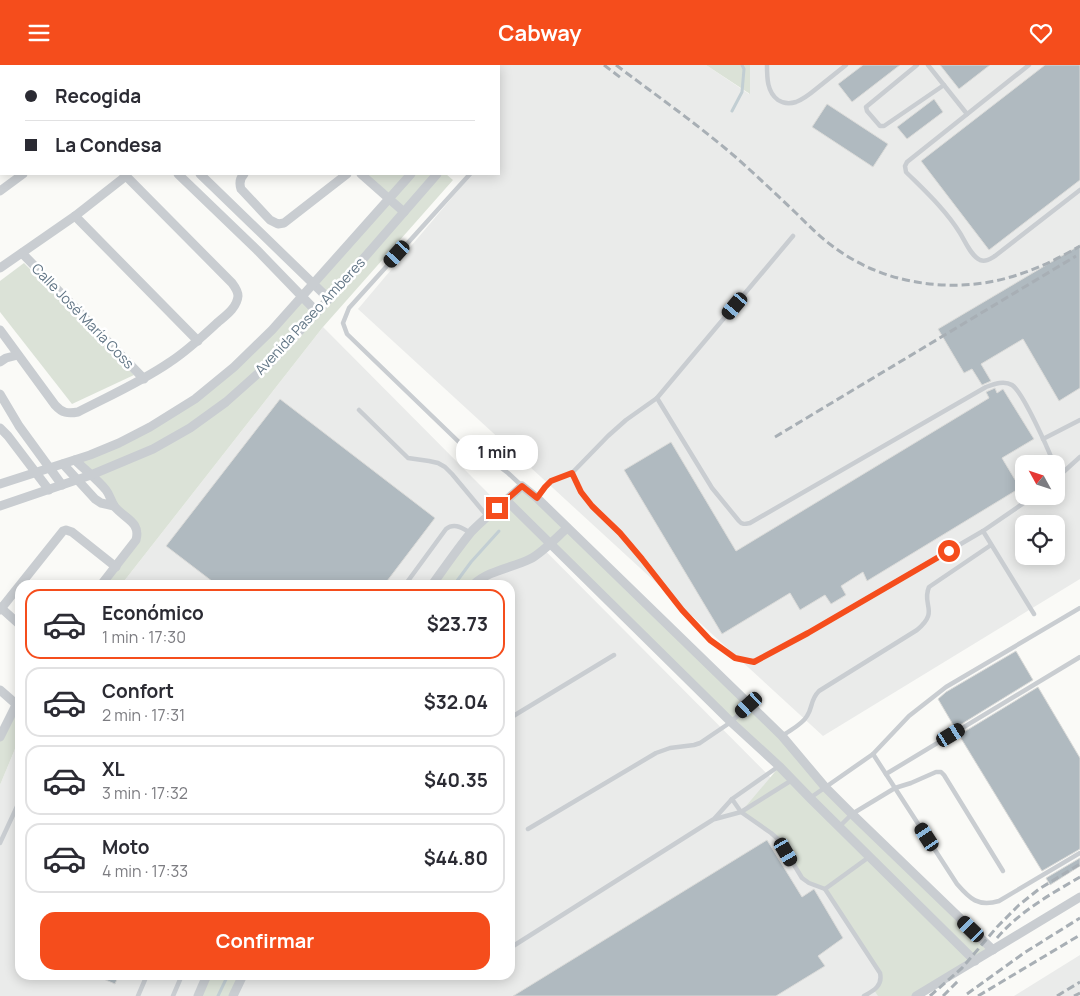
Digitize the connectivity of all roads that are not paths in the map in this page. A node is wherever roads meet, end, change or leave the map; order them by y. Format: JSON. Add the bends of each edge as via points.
{"nodes":[{"id":1,"x":767,"y":65,"type":"edge"},
{"id":2,"x":846,"y":65,"type":"edge"},
{"id":3,"x":917,"y":65,"type":"edge"},
{"id":4,"x":928,"y":65,"type":"edge"},
{"id":5,"x":1029,"y":65,"type":"edge"},
{"id":6,"x":944,"y":85,"type":"junction"},
{"id":7,"x":967,"y":114,"type":"junction"},
{"id":8,"x":22,"y":175,"type":"edge"},
{"id":9,"x":125,"y":175,"type":"edge"},
{"id":10,"x":179,"y":175,"type":"edge"},
{"id":11,"x":201,"y":175,"type":"edge"},
{"id":12,"x":242,"y":175,"type":"edge"},
{"id":13,"x":346,"y":175,"type":"edge"},
{"id":14,"x":362,"y":175,"type":"edge"},
{"id":15,"x":410,"y":175,"type":"edge"},
{"id":16,"x":436,"y":175,"type":"edge"},
{"id":17,"x":469,"y":175,"type":"edge"},
{"id":18,"x":1080,"y":190,"type":"edge"},
{"id":19,"x":0,"y":191,"type":"edge"},
{"id":20,"x":389,"y":198,"type":"junction"},
{"id":21,"x":404,"y":212,"type":"junction"},
{"id":22,"x":75,"y":216,"type":"junction"},
{"id":23,"x":793,"y":236,"type":"dead end"},
{"id":24,"x":22,"y":253,"type":"junction"},
{"id":25,"x":0,"y":268,"type":"edge"},
{"id":26,"x":313,"y":284,"type":"junction"},
{"id":27,"x":302,"y":297,"type":"junction"},
{"id":28,"x":329,"y":299,"type":"junction"},
{"id":29,"x":317,"y":312,"type":"junction"},
{"id":30,"x":0,"y":331,"type":"edge"},
{"id":31,"x":198,"y":341,"type":"junction"},
{"id":32,"x":4,"y":344,"type":"edge"},
{"id":33,"x":18,"y":355,"type":"junction"},
{"id":34,"x":0,"y":362,"type":"edge"},
{"id":35,"x":144,"y":379,"type":"junction"},
{"id":36,"x":0,"y":394,"type":"edge"},
{"id":37,"x":657,"y":398,"type":"junction"},
{"id":38,"x":359,"y":410,"type":"dead end"},
{"id":39,"x":1080,"y":420,"type":"edge"},
{"id":40,"x":0,"y":428,"type":"edge"},
{"id":41,"x":1043,"y":439,"type":"junction"},
{"id":42,"x":1050,"y":455,"type":"edge"},
{"id":43,"x":1080,"y":457,"type":"edge"},
{"id":44,"x":75,"y":460,"type":"junction"},
{"id":45,"x":63,"y":464,"type":"junction"},
{"id":46,"x":50,"y":469,"type":"junction"},
{"id":47,"x":1065,"y":471,"type":"edge"},
{"id":48,"x":36,"y":473,"type":"junction"},
{"id":49,"x":572,"y":473,"type":"junction"},
{"id":50,"x":91,"y":475,"type":"junction"},
{"id":51,"x":78,"y":480,"type":"junction"},
{"id":52,"x":0,"y":484,"type":"edge"},
{"id":53,"x":62,"y":485,"type":"junction"},
{"id":54,"x":522,"y":486,"type":"junction"},
{"id":55,"x":49,"y":490,"type":"junction"},
{"id":56,"x":537,"y":498,"type":"junction"},
{"id":57,"x":507,"y":501,"type":"junction"},
{"id":58,"x":1021,"y":505,"type":"edge"},
{"id":59,"x":0,"y":506,"type":"edge"},
{"id":60,"x":114,"y":506,"type":"junction"},
{"id":61,"x":487,"y":516,"type":"junction"},
{"id":62,"x":567,"y":528,"type":"junction"},
{"id":63,"x":983,"y":531,"type":"junction"},
{"id":64,"x":471,"y":533,"type":"junction"},
{"id":65,"x":550,"y":543,"type":"junction"},
{"id":66,"x":992,"y":545,"type":"junction"},
{"id":67,"x":116,"y":567,"type":"junction"},
{"id":68,"x":23,"y":580,"type":"edge"},
{"id":69,"x":105,"y":580,"type":"edge"},
{"id":70,"x":409,"y":580,"type":"edge"},
{"id":71,"x":436,"y":580,"type":"edge"},
{"id":72,"x":478,"y":580,"type":"edge"},
{"id":73,"x":15,"y":590,"type":"edge"},
{"id":74,"x":1,"y":608,"type":"edge"},
{"id":75,"x":1080,"y":608,"type":"edge"},
{"id":76,"x":1034,"y":614,"type":"dead end"},
{"id":77,"x":15,"y":621,"type":"edge"},
{"id":78,"x":614,"y":655,"type":"dead end"},
{"id":79,"x":1080,"y":657,"type":"edge"},
{"id":80,"x":0,"y":690,"type":"edge"},
{"id":81,"x":15,"y":699,"type":"edge"},
{"id":82,"x":749,"y":705,"type":"junction"},
{"id":83,"x":15,"y":707,"type":"edge"},
{"id":84,"x":515,"y":715,"type":"edge"},
{"id":85,"x":731,"y":722,"type":"junction"},
{"id":86,"x":782,"y":736,"type":"junction"},
{"id":87,"x":0,"y":737,"type":"edge"},
{"id":88,"x":873,"y":754,"type":"junction"},
{"id":89,"x":779,"y":766,"type":"junction"},
{"id":90,"x":886,"y":774,"type":"junction"},
{"id":91,"x":792,"y":780,"type":"junction"},
{"id":92,"x":825,"y":787,"type":"junction"},
{"id":93,"x":895,"y":788,"type":"junction"},
{"id":94,"x":810,"y":798,"type":"junction"},
{"id":95,"x":732,"y":799,"type":"junction"},
{"id":96,"x":15,"y":811,"type":"edge"},
{"id":97,"x":741,"y":812,"type":"junction"},
{"id":98,"x":852,"y":814,"type":"junction"},
{"id":99,"x":714,"y":819,"type":"junction"},
{"id":100,"x":839,"y":827,"type":"junction"},
{"id":101,"x":528,"y":829,"type":"dead end"},
{"id":102,"x":0,"y":843,"type":"edge"},
{"id":103,"x":1080,"y":853,"type":"edge"},
{"id":104,"x":869,"y":857,"type":"junction"},
{"id":105,"x":1003,"y":871,"type":"dead end"},
{"id":106,"x":825,"y":889,"type":"junction"},
{"id":107,"x":1080,"y":897,"type":"edge"},
{"id":108,"x":515,"y":945,"type":"edge"},
{"id":109,"x":993,"y":950,"type":"junction"},
{"id":110,"x":975,"y":961,"type":"junction"},
{"id":111,"x":145,"y":980,"type":"edge"},
{"id":112,"x":180,"y":980,"type":"edge"},
{"id":113,"x":205,"y":980,"type":"edge"},
{"id":114,"x":241,"y":980,"type":"edge"},
{"id":115,"x":138,"y":996,"type":"edge"},
{"id":116,"x":173,"y":996,"type":"edge"},
{"id":117,"x":198,"y":996,"type":"edge"},
{"id":118,"x":233,"y":996,"type":"edge"},
{"id":119,"x":864,"y":996,"type":"edge"},
{"id":120,"x":916,"y":996,"type":"edge"}],
"edges":[{"from":1,"to":2,"type":"lane","via":[[770,91],[787,104],[804,98]]},
{"from":3,"to":6,"type":"lane","via":[[866,107],[880,126]]},
{"from":4,"to":6,"type":"lane"},
{"from":5,"to":7,"type":"lane"},
{"from":6,"to":7,"type":"lane"},
{"from":7,"to":18,"type":"lane","via":[[907,162],[905,169],[943,209],[973,255],[980,260],[995,256]]},
{"from":8,"to":19,"type":"street"},
{"from":9,"to":22,"type":"street"},
{"from":9,"to":31,"type":"street","via":[[232,283],[238,293],[230,312]]},
{"from":10,"to":27,"type":"street"},
{"from":11,"to":26,"type":"street"},
{"from":12,"to":13,"type":"street","via":[[241,189],[270,220],[278,224],[284,223]]},
{"from":14,"to":20,"type":"street"},
{"from":15,"to":20,"type":"street","name":"Avenida Paseo Amberes"},
{"from":16,"to":21,"type":"street","name":"Avenida Paseo Amberes"},
{"from":17,"to":54,"type":"lane","via":[[349,308],[344,323],[347,334],[461,445],[488,459]]},
{"from":20,"to":21,"type":"street"},
{"from":20,"to":26,"type":"street","name":"Avenida Paseo Amberes"},
{"from":21,"to":28,"type":"street","name":"Avenida Paseo Amberes"},
{"from":22,"to":24,"type":"street"},
{"from":22,"to":31,"type":"street"},
{"from":23,"to":37,"type":"lane"},
{"from":24,"to":25,"type":"street"},
{"from":24,"to":35,"type":"street","name":"Calle José María Coss"},
{"from":26,"to":27,"type":"street","name":"Avenida Paseo Amberes"},
{"from":26,"to":28,"type":"street"},
{"from":27,"to":29,"type":"street"},
{"from":27,"to":44,"type":"street","name":"Avenida Paseo Amberes","via":[[234,367],[195,399],[119,443]]},
{"from":28,"to":29,"type":"street","name":"Avenida Paseo Amberes"},
{"from":29,"to":50,"type":"street","name":"Avenida Paseo Amberes","via":[[272,361],[190,428],[154,449]]},
{"from":30,"to":32,"type":"street"},
{"from":31,"to":35,"type":"street"},
{"from":32,"to":33,"type":"street"},
{"from":33,"to":34,"type":"street"},
{"from":33,"to":35,"type":"street","via":[[63,412],[78,412]]},
{"from":36,"to":46,"type":"street"},
{"from":37,"to":41,"type":"lane","via":[[712,487],[744,525],[986,387],[1000,383],[1013,386]]},
{"from":37,"to":49,"type":"lane","via":[[626,420]]},
{"from":38,"to":61,"type":"lane","via":[[408,457],[445,467]]},
{"from":39,"to":41,"type":"lane"},
{"from":40,"to":48,"type":"street"},
{"from":41,"to":42,"type":"lane"},
{"from":43,"to":47,"type":"lane"},
{"from":44,"to":45,"type":"street","name":"Avenida Paseo Amberes"},
{"from":44,"to":50,"type":"street"},
{"from":45,"to":46,"type":"street","name":"Avenida Paseo Amberes"},
{"from":45,"to":51,"type":"street"},
{"from":46,"to":48,"type":"street","name":"Avenida Paseo Amberes"},
{"from":46,"to":53,"type":"street"},
{"from":48,"to":52,"type":"street","name":"Avenida Paseo Amberes"},
{"from":48,"to":55,"type":"street"},
{"from":49,"to":56,"type":"lane","via":[[551,481]]},
{"from":49,"to":63,"type":"lane","via":[[592,506],[620,533],[710,640],[735,658],[754,662]]},
{"from":50,"to":51,"type":"street","name":"Avenida Paseo Amberes"},
{"from":50,"to":60,"type":"street","via":[[107,491]]},
{"from":51,"to":53,"type":"street","name":"Avenida Paseo Amberes"},
{"from":51,"to":60,"type":"street","via":[[98,502]]},
{"from":53,"to":55,"type":"street","name":"Avenida Paseo Amberes"},
{"from":54,"to":56,"type":"street"},
{"from":54,"to":57,"type":"street"},
{"from":55,"to":59,"type":"street","name":"Avenida Paseo Amberes"},
{"from":56,"to":62,"type":"street"},
{"from":57,"to":61,"type":"street"},
{"from":57,"to":65,"type":"street"},
{"from":58,"to":63,"type":"lane"},
{"from":60,"to":67,"type":"street","via":[[134,524],[138,535]]},
{"from":61,"to":64,"type":"street"},
{"from":62,"to":65,"type":"street"},
{"from":62,"to":82,"type":"street"},
{"from":63,"to":66,"type":"lane"},
{"from":64,"to":70,"type":"lane","via":[[458,526],[449,526]]},
{"from":64,"to":71,"type":"street"},
{"from":65,"to":72,"type":"street","via":[[531,559]]},
{"from":65,"to":85,"type":"street"},
{"from":66,"to":76,"type":"lane"},
{"from":66,"to":86,"type":"lane","via":[[929,587],[926,592],[929,612],[924,624],[819,691],[806,719]]},
{"from":67,"to":68,"type":"street","via":[[66,530]]},
{"from":67,"to":69,"type":"street"},
{"from":73,"to":74,"type":"street"},
{"from":74,"to":77,"type":"street"},
{"from":75,"to":88,"type":"lane","via":[[946,687],[909,716]]},
{"from":78,"to":84,"type":"lane"},
{"from":79,"to":90,"type":"lane"},
{"from":80,"to":81,"type":"street"},
{"from":82,"to":85,"type":"lane"},
{"from":82,"to":86,"type":"street"},
{"from":83,"to":87,"type":"street"},
{"from":85,"to":89,"type":"street"},
{"from":85,"to":101,"type":"lane","via":[[700,743],[644,759]]},
{"from":86,"to":92,"type":"street"},
{"from":88,"to":90,"type":"lane"},
{"from":88,"to":92,"type":"lane"},
{"from":89,"to":91,"type":"street"},
{"from":89,"to":95,"type":"lane"},
{"from":90,"to":93,"type":"lane"},
{"from":91,"to":94,"type":"street"},
{"from":91,"to":97,"type":"lane"},
{"from":92,"to":94,"type":"lane"},
{"from":92,"to":98,"type":"street"},
{"from":93,"to":98,"type":"lane"},
{"from":93,"to":103,"type":"lane","via":[[957,884],[980,903],[999,901]]},
{"from":93,"to":105,"type":"lane","via":[[939,771],[943,773]]},
{"from":94,"to":100,"type":"street"},
{"from":95,"to":97,"type":"lane"},
{"from":95,"to":99,"type":"lane"},
{"from":96,"to":102,"type":"lane"},
{"from":97,"to":99,"type":"lane"},
{"from":97,"to":106,"type":"lane","via":[[779,840],[805,881]]},
{"from":98,"to":100,"type":"lane"},
{"from":98,"to":109,"type":"street"},
{"from":99,"to":108,"type":"lane"},
{"from":100,"to":104,"type":"street"},
{"from":104,"to":106,"type":"lane"},
{"from":104,"to":110,"type":"street"},
{"from":106,"to":119,"type":"lane","via":[[880,973],[878,986]]},
{"from":107,"to":109,"type":"street"},
{"from":109,"to":110,"type":"street"},
{"from":110,"to":120,"type":"street"},
{"from":111,"to":115,"type":"lane"},
{"from":112,"to":116,"type":"lane"},
{"from":113,"to":117,"type":"street"},
{"from":114,"to":118,"type":"street"}]}
